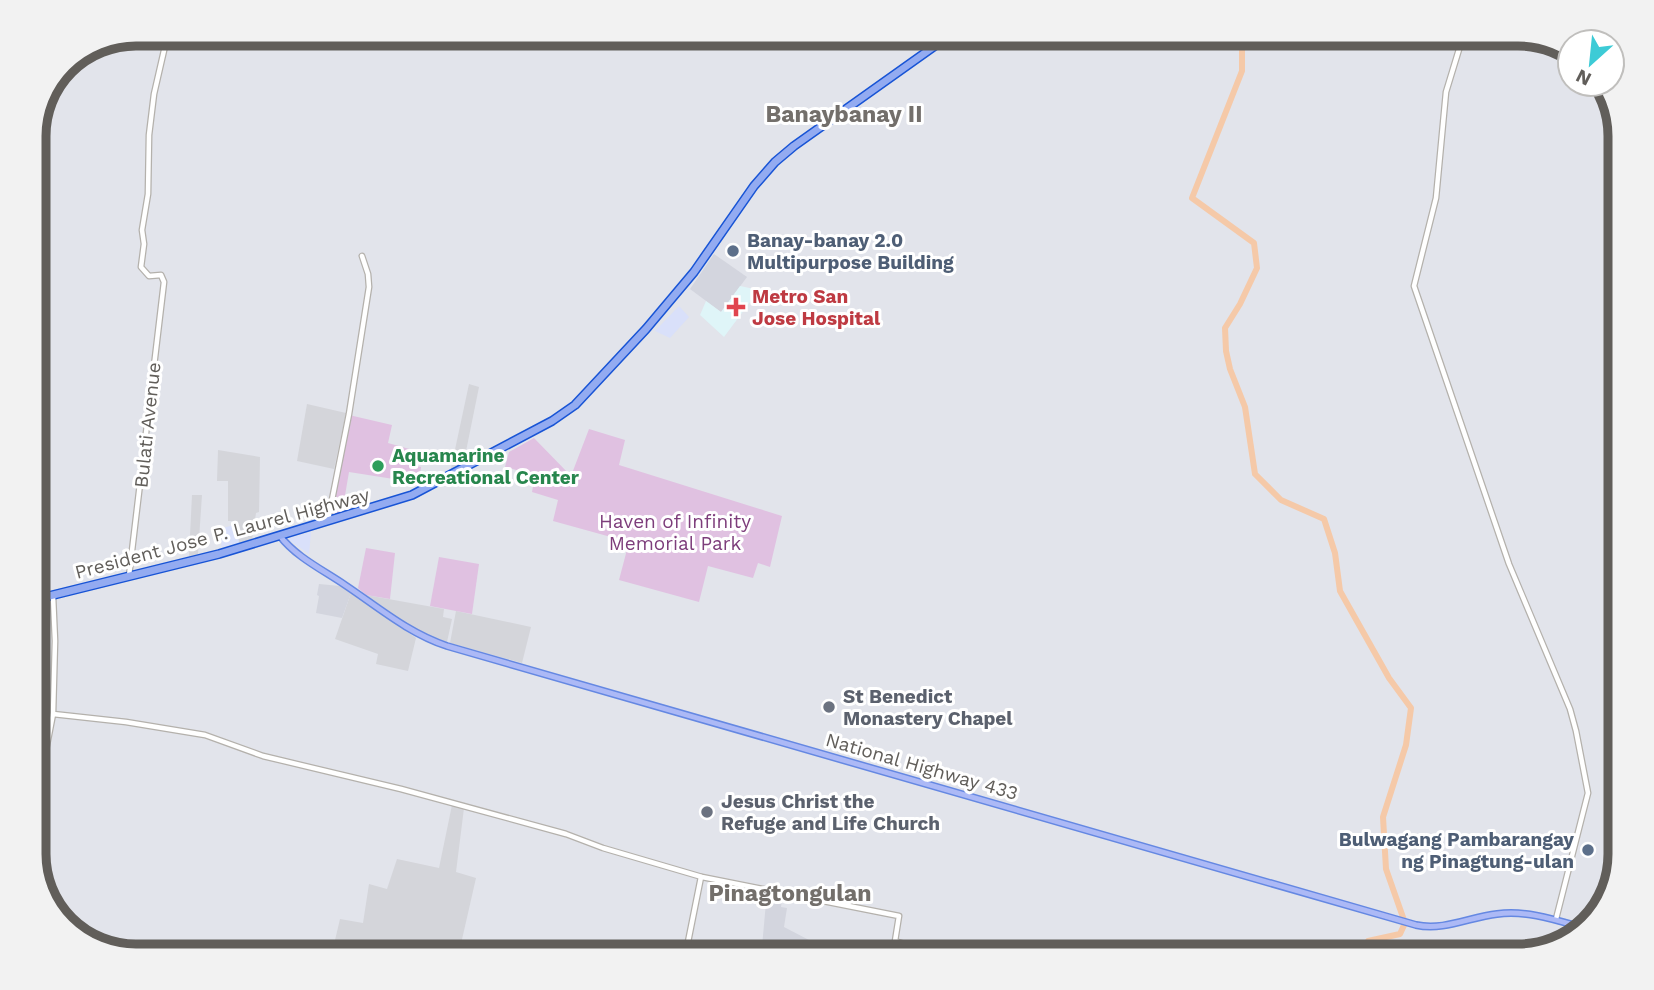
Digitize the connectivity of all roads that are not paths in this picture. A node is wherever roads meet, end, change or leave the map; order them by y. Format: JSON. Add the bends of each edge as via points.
{"nodes":[{"id":1,"x":165,"y":46,"type":"edge"},
{"id":2,"x":935,"y":46,"type":"edge"},
{"id":3,"x":1460,"y":46,"type":"edge"},
{"id":4,"x":362,"y":257,"type":"dead end"},
{"id":5,"x":328,"y":521,"type":"junction"},
{"id":6,"x":280,"y":536,"type":"junction"},
{"id":7,"x":130,"y":576,"type":"junction"},
{"id":8,"x":53,"y":596,"type":"junction"},
{"id":9,"x":46,"y":597,"type":"edge"},
{"id":10,"x":52,"y":714,"type":"junction"},
{"id":11,"x":46,"y":747,"type":"edge"},
{"id":12,"x":701,"y":877,"type":"junction"},
{"id":13,"x":1556,"y":919,"type":"junction"},
{"id":14,"x":1574,"y":925,"type":"edge"},
{"id":15,"x":688,"y":944,"type":"edge"},
{"id":16,"x":905,"y":944,"type":"edge"}],
"edges":[{"from":1,"to":7,"type":"street","name":"Bulati Avenue","via":[[154,94],[142,230],[142,271],[160,275],[164,282]]},
{"from":2,"to":5,"type":"highway","name":"President Jose P. Laurel Highway","via":[[775,162],[686,282],[568,411],[426,489]]},
{"from":3,"to":13,"type":"street","via":[[1446,94],[1436,198],[1414,286],[1508,564],[1577,731],[1588,793]]},
{"from":4,"to":5,"type":"street","via":[[369,287]]},
{"from":5,"to":6,"type":"highway","name":"President Jose P. Laurel Highway"},
{"from":6,"to":7,"type":"highway","name":"President Jose P. Laurel Highway"},
{"from":6,"to":13,"type":"main road","name":"National Highway 433","via":[[411,631],[436,643],[1395,920],[1434,927],[1505,913]]},
{"from":7,"to":8,"type":"highway","name":"President Jose P. Laurel Highway"},
{"from":8,"to":9,"type":"highway","name":"President Jose P. Laurel Highway"},
{"from":8,"to":10,"type":"street"},
{"from":10,"to":11,"type":"street"},
{"from":10,"to":12,"type":"street","via":[[215,738],[263,756],[566,834]]},
{"from":12,"to":15,"type":"street"},
{"from":12,"to":16,"type":"street","via":[[899,916],[895,941]]},
{"from":13,"to":14,"type":"main road","name":"National Highway 433"}]}
